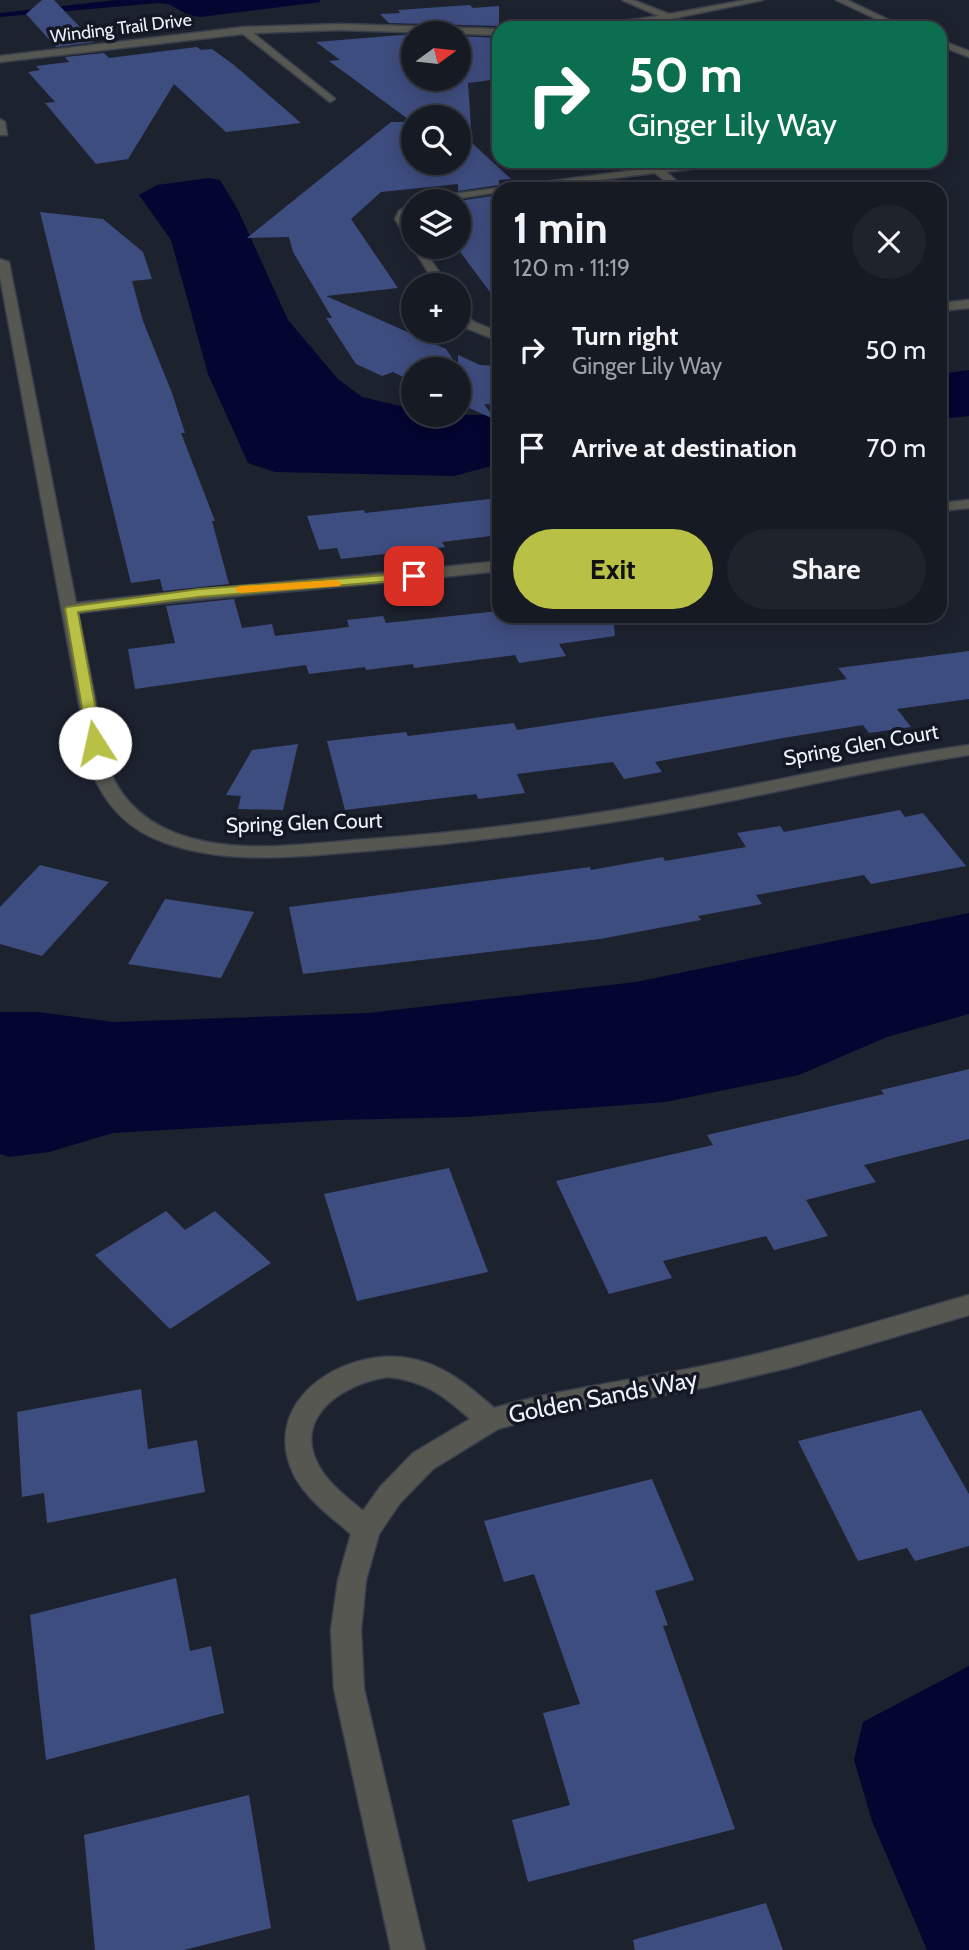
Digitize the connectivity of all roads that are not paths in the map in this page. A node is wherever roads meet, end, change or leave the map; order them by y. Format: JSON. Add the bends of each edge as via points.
{"nodes":[{"id":1,"x":626,"y":0,"type":"edge"},
{"id":2,"x":759,"y":0,"type":"edge"},
{"id":3,"x":840,"y":0,"type":"edge"},
{"id":4,"x":668,"y":17,"type":"junction"},
{"id":5,"x":635,"y":21,"type":"edge"},
{"id":6,"x":886,"y":21,"type":"edge"},
{"id":7,"x":244,"y":30,"type":"junction"},
{"id":8,"x":492,"y":32,"type":"edge"},
{"id":9,"x":947,"y":46,"type":"edge"},
{"id":10,"x":969,"y":54,"type":"edge"},
{"id":11,"x":0,"y":59,"type":"edge"},
{"id":12,"x":330,"y":99,"type":"dead end"},
{"id":13,"x":673,"y":168,"type":"edge"},
{"id":14,"x":657,"y":170,"type":"junction"},
{"id":15,"x":557,"y":182,"type":"edge"},
{"id":16,"x":673,"y":182,"type":"edge"},
{"id":17,"x":492,"y":190,"type":"edge"},
{"id":18,"x":471,"y":193,"type":"edge"},
{"id":19,"x":3,"y":262,"type":"dead end"},
{"id":20,"x":969,"y":304,"type":"edge"},
{"id":21,"x":947,"y":306,"type":"edge"},
{"id":22,"x":471,"y":325,"type":"edge"},
{"id":23,"x":492,"y":334,"type":"edge"},
{"id":24,"x":969,"y":504,"type":"edge"},
{"id":25,"x":947,"y":506,"type":"edge"},
{"id":26,"x":492,"y":567,"type":"edge"},
{"id":27,"x":71,"y":609,"type":"junction"},
{"id":28,"x":969,"y":750,"type":"edge"},
{"id":29,"x":969,"y":1305,"type":"edge"},
{"id":30,"x":490,"y":1420,"type":"junction"},
{"id":31,"x":366,"y":1530,"type":"junction"},
{"id":32,"x":408,"y":1950,"type":"edge"}],
"edges":[{"from":1,"to":4,"type":"street"},
{"from":2,"to":4,"type":"street"},
{"from":3,"to":6,"type":"street"},
{"from":4,"to":5,"type":"street"},
{"from":7,"to":8,"type":"street","name":"Winding Trail Drive","via":[[340,27]]},
{"from":7,"to":11,"type":"street","name":"Winding Trail Drive"},
{"from":7,"to":12,"type":"street"},
{"from":9,"to":10,"type":"street"},
{"from":13,"to":14,"type":"street"},
{"from":14,"to":15,"type":"street"},
{"from":14,"to":16,"type":"street"},
{"from":17,"to":18,"type":"street"},
{"from":19,"to":27,"type":"street","name":"Spring Glen Court"},
{"from":20,"to":21,"type":"street"},
{"from":22,"to":23,"type":"street"},
{"from":24,"to":25,"type":"street"},
{"from":26,"to":27,"type":"street"},
{"from":27,"to":28,"type":"street","name":"Spring Glen Court","via":[[105,787],[136,821],[158,834],[218,849],[377,844],[519,830]]},
{"from":29,"to":30,"type":"street","name":"Golden Sands Way","via":[[792,1357]]},
{"from":30,"to":31,"type":"street","name":"Golden Sands Way","via":[[423,1461],[390,1495]]},
{"from":30,"to":31,"type":"street","via":[[459,1393],[409,1368],[356,1371],[312,1400],[299,1425],[299,1448],[306,1470]]},
{"from":31,"to":32,"type":"street","name":"Golden Sands Way","via":[[352,1580],[346,1630],[349,1689]]}]}
